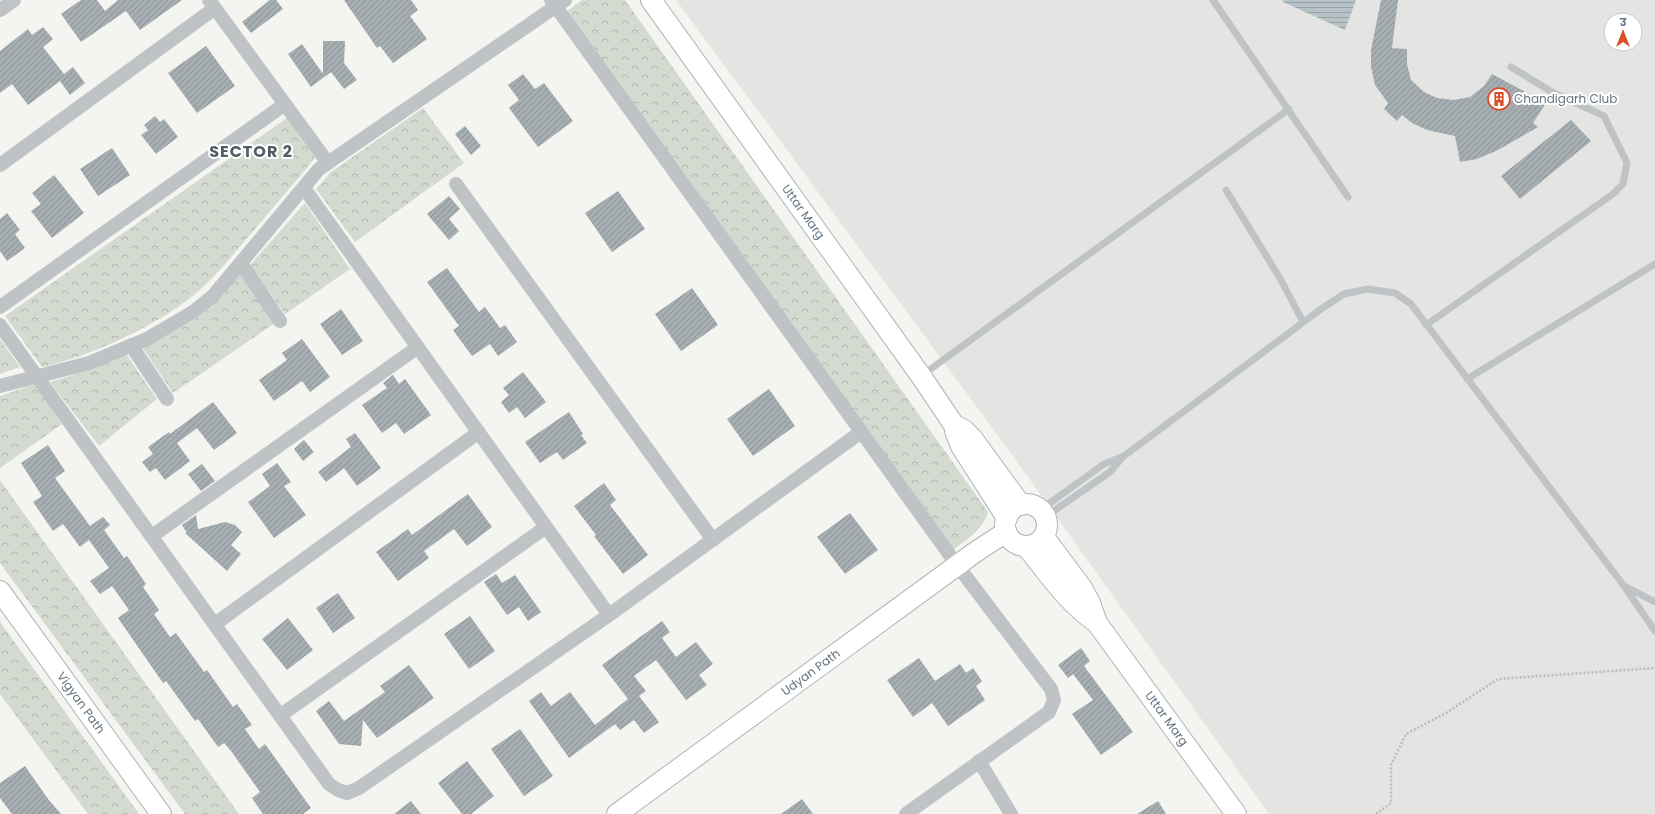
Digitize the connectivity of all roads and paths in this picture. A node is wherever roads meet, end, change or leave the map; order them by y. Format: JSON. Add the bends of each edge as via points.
{"nodes":[{"id":1,"x":14,"y":0,"type":"edge"},
{"id":2,"x":651,"y":0,"type":"edge"},
{"id":3,"x":1213,"y":0,"type":"edge"},
{"id":4,"x":557,"y":2,"type":"edge"},
{"id":5,"x":212,"y":4,"type":"edge"},
{"id":6,"x":0,"y":10,"type":"edge"},
{"id":7,"x":1511,"y":67,"type":"dead end"},
{"id":8,"x":284,"y":104,"type":"junction"},
{"id":9,"x":1289,"y":109,"type":"junction"},
{"id":10,"x":328,"y":163,"type":"junction"},
{"id":11,"x":0,"y":165,"type":"edge"},
{"id":12,"x":456,"y":184,"type":"dead end"},
{"id":13,"x":304,"y":188,"type":"junction"},
{"id":14,"x":1226,"y":190,"type":"dead end"},
{"id":15,"x":1348,"y":197,"type":"dead end"},
{"id":16,"x":241,"y":263,"type":"junction"},
{"id":17,"x":1655,"y":264,"type":"edge"},
{"id":18,"x":0,"y":307,"type":"edge"},
{"id":19,"x":280,"y":321,"type":"dead end"},
{"id":20,"x":1304,"y":322,"type":"junction"},
{"id":21,"x":0,"y":325,"type":"edge"},
{"id":22,"x":1426,"y":325,"type":"junction"},
{"id":23,"x":130,"y":345,"type":"junction"},
{"id":24,"x":418,"y":347,"type":"junction"},
{"id":25,"x":37,"y":376,"type":"junction"},
{"id":26,"x":921,"y":376,"type":"junction"},
{"id":27,"x":1467,"y":379,"type":"junction"},
{"id":28,"x":0,"y":386,"type":"edge"},
{"id":29,"x":168,"y":399,"type":"dead end"},
{"id":30,"x":478,"y":432,"type":"junction"},
{"id":31,"x":861,"y":432,"type":"junction"},
{"id":32,"x":1023,"y":524,"type":"junction"},
{"id":33,"x":546,"y":527,"type":"junction"},
{"id":34,"x":152,"y":536,"type":"junction"},
{"id":35,"x":713,"y":540,"type":"junction"},
{"id":36,"x":961,"y":570,"type":"junction"},
{"id":37,"x":1624,"y":586,"type":"junction"},
{"id":38,"x":0,"y":592,"type":"edge"},
{"id":39,"x":1655,"y":602,"type":"edge"},
{"id":40,"x":609,"y":615,"type":"junction"},
{"id":41,"x":1097,"y":623,"type":"junction"},
{"id":42,"x":215,"y":624,"type":"junction"},
{"id":43,"x":1655,"y":630,"type":"edge"},
{"id":44,"x":1655,"y":668,"type":"edge"},
{"id":45,"x":281,"y":715,"type":"junction"},
{"id":46,"x":979,"y":762,"type":"junction"},
{"id":47,"x":161,"y":814,"type":"edge"},
{"id":48,"x":617,"y":814,"type":"edge"},
{"id":49,"x":637,"y":814,"type":"edge"},
{"id":50,"x":906,"y":814,"type":"edge"},
{"id":51,"x":1011,"y":814,"type":"edge"},
{"id":52,"x":1236,"y":814,"type":"edge"},
{"id":53,"x":1376,"y":814,"type":"edge"}],
"edges":[{"from":1,"to":6,"type":"street"},
{"from":2,"to":26,"type":"main road","name":"Uttar Marg"},
{"from":3,"to":9,"type":"lane"},
{"from":4,"to":10,"type":"street"},
{"from":4,"to":31,"type":"street"},
{"from":5,"to":8,"type":"street"},
{"from":5,"to":11,"type":"street"},
{"from":7,"to":22,"type":"lane","via":[[1552,92],[1604,116],[1627,163],[1623,184],[1613,194]]},
{"from":8,"to":10,"type":"street"},
{"from":8,"to":18,"type":"street"},
{"from":9,"to":15,"type":"lane"},
{"from":9,"to":26,"type":"lane"},
{"from":10,"to":13,"type":"street"},
{"from":12,"to":35,"type":"street"},
{"from":13,"to":16,"type":"street"},
{"from":13,"to":24,"type":"street"},
{"from":14,"to":20,"type":"lane"},
{"from":16,"to":19,"type":"street"},
{"from":16,"to":23,"type":"street","via":[[213,296],[193,312]]},
{"from":17,"to":27,"type":"lane"},
{"from":20,"to":22,"type":"lane","via":[[1344,294],[1368,289],[1395,293],[1410,304]]},
{"from":20,"to":32,"type":"lane","via":[[1124,456],[1104,464]]},
{"from":21,"to":25,"type":"street"},
{"from":22,"to":27,"type":"lane"},
{"from":23,"to":25,"type":"street","via":[[89,363]]},
{"from":23,"to":29,"type":"street"},
{"from":24,"to":30,"type":"street"},
{"from":24,"to":34,"type":"street"},
{"from":25,"to":28,"type":"street"},
{"from":25,"to":34,"type":"street"},
{"from":26,"to":32,"type":"main road","name":"Uttar Marg","via":[[954,425],[961,446]]},
{"from":27,"to":37,"type":"lane"},
{"from":30,"to":33,"type":"street"},
{"from":30,"to":42,"type":"street"},
{"from":31,"to":35,"type":"street"},
{"from":31,"to":36,"type":"street"},
{"from":32,"to":36,"type":"main road","name":"Udyan Path"},
{"from":32,"to":41,"type":"main road","name":"Uttar Marg","via":[[1066,598]]},
{"from":32,"to":41,"type":"main road","name":"Uttar Marg","via":[[1039,542],[1044,537],[1082,588]]},
{"from":33,"to":40,"type":"street"},
{"from":33,"to":45,"type":"street"},
{"from":34,"to":42,"type":"street"},
{"from":35,"to":40,"type":"street"},
{"from":36,"to":46,"type":"street","via":[[1051,689],[1054,700],[1049,712]]},
{"from":36,"to":48,"type":"main road","name":"Udyan Path"},
{"from":36,"to":49,"type":"main road","name":"Udyan Path"},
{"from":37,"to":39,"type":"lane"},
{"from":37,"to":43,"type":"lane"},
{"from":38,"to":47,"type":"main road","name":"Vigyan Path"},
{"from":40,"to":45,"type":"street","via":[[359,788],[347,793],[329,784]]},
{"from":41,"to":52,"type":"main road","name":"Uttar Marg"},
{"from":42,"to":45,"type":"street"},
{"from":44,"to":53,"type":"path","via":[[1498,679],[1446,713],[1406,734],[1391,765],[1391,803]]},
{"from":46,"to":50,"type":"street"},
{"from":46,"to":51,"type":"street"}]}
